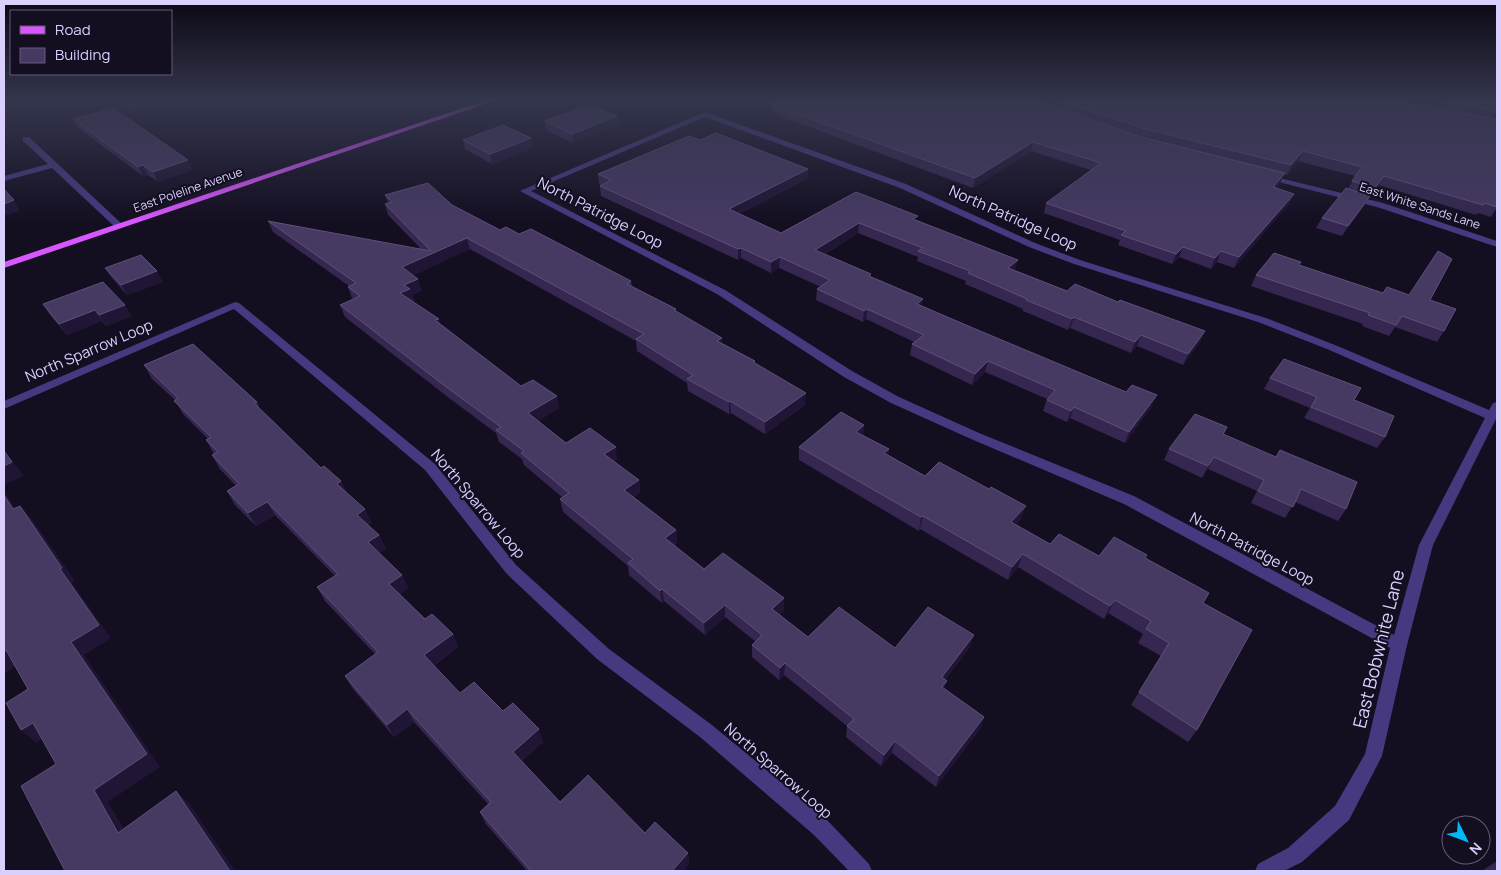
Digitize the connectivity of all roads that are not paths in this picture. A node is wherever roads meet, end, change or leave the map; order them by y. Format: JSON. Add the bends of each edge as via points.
{"nodes":[{"id":1,"x":27,"y":141,"type":"edge"},
{"id":2,"x":372,"y":141,"type":"edge"},
{"id":3,"x":642,"y":141,"type":"edge"},
{"id":4,"x":779,"y":141,"type":"edge"},
{"id":5,"x":53,"y":165,"type":"junction"},
{"id":6,"x":1255,"y":173,"type":"edge"},
{"id":7,"x":4,"y":179,"type":"edge"},
{"id":8,"x":120,"y":226,"type":"junction"},
{"id":9,"x":1497,"y":244,"type":"edge"},
{"id":10,"x":4,"y":265,"type":"edge"},
{"id":11,"x":4,"y":405,"type":"edge"},
{"id":12,"x":1495,"y":411,"type":"edge"},
{"id":13,"x":1399,"y":645,"type":"junction"},
{"id":14,"x":862,"y":871,"type":"edge"},
{"id":15,"x":1265,"y":871,"type":"edge"}],
"edges":[{"from":1,"to":5,"type":"street"},
{"from":2,"to":8,"type":"main road","name":"East Poleline Avenue"},
{"from":3,"to":13,"type":"street","name":"North Patridge Loop","via":[[524,191],[722,292],[840,369],[895,400],[1129,500]]},
{"from":4,"to":12,"type":"street","name":"North Patridge Loop","via":[[903,186],[1077,262],[1262,320]]},
{"from":5,"to":7,"type":"street"},
{"from":5,"to":8,"type":"street"},
{"from":6,"to":9,"type":"street","name":"East White Sands Lane","via":[[1380,205]]},
{"from":8,"to":10,"type":"main road","name":"East Poleline Avenue"},
{"from":11,"to":14,"type":"street","name":"North Sparrow Loop","via":[[235,305],[430,467],[511,569],[602,654],[706,731],[821,828]]},
{"from":12,"to":13,"type":"street","name":"East Bobwhite Lane","via":[[1426,545]]},
{"from":13,"to":15,"type":"street","name":"East Bobwhite Lane","via":[[1373,756],[1342,813],[1295,855]]}]}
